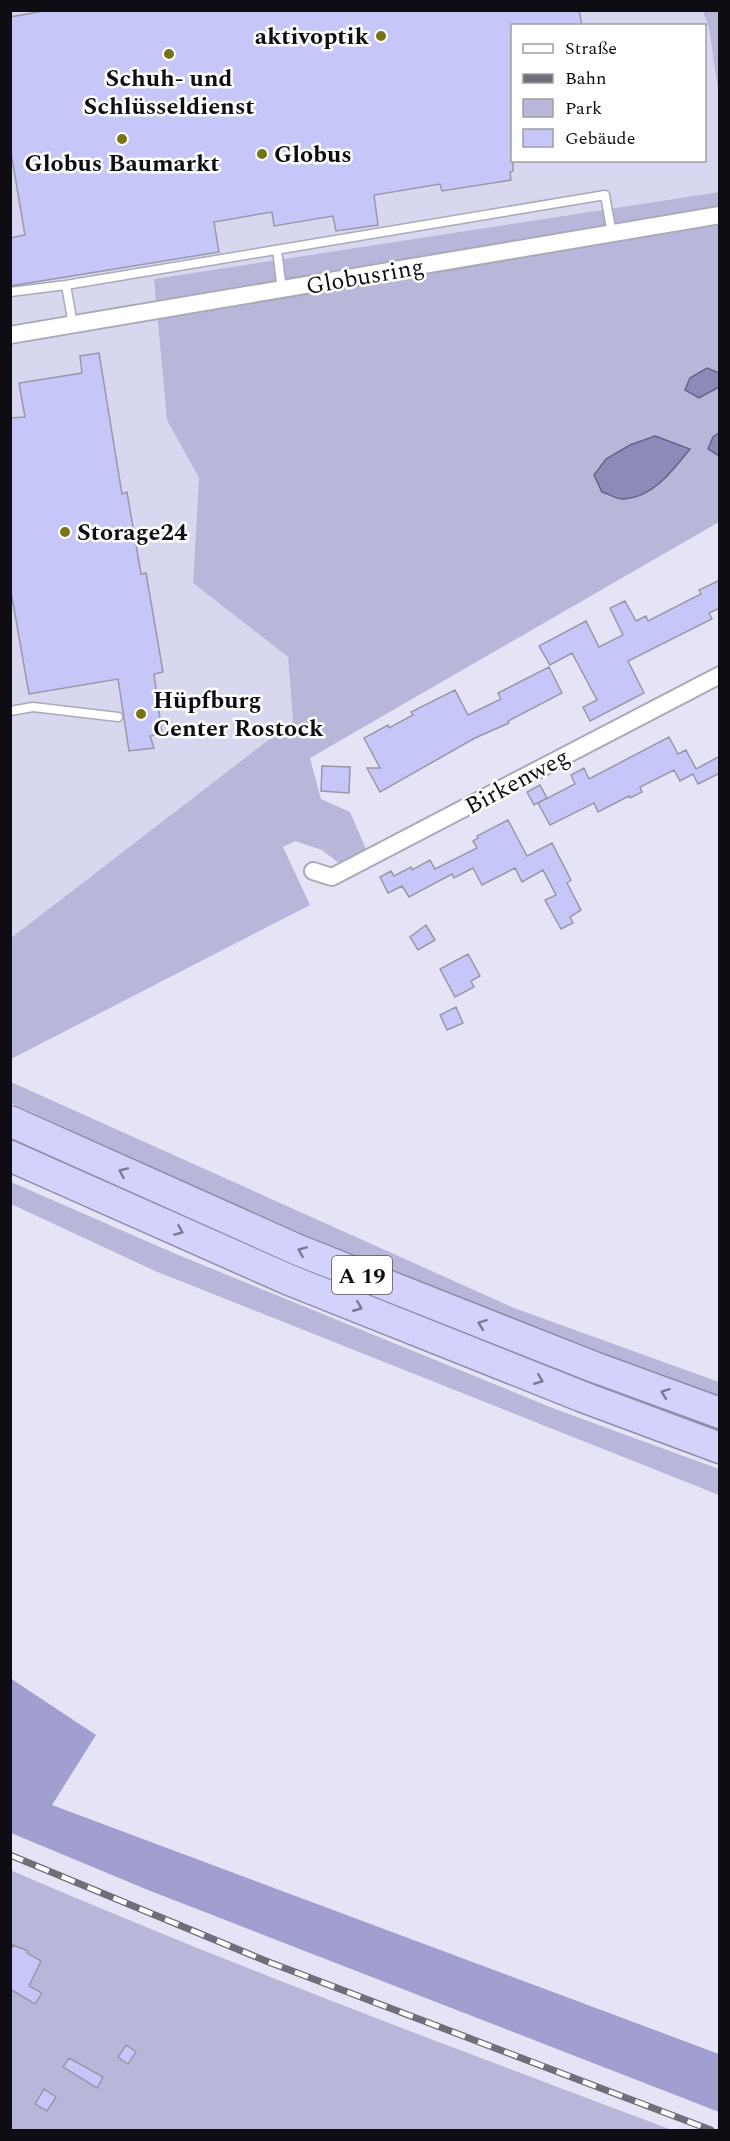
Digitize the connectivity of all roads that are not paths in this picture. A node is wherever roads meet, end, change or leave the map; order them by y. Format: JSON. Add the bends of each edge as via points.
{"nodes":[{"id":1,"x":720,"y":215,"type":"edge"},
{"id":2,"x":612,"y":234,"type":"junction"},
{"id":3,"x":277,"y":250,"type":"junction"},
{"id":4,"x":66,"y":285,"type":"junction"},
{"id":5,"x":282,"y":290,"type":"junction"},
{"id":6,"x":10,"y":292,"type":"edge"},
{"id":7,"x":73,"y":325,"type":"junction"},
{"id":8,"x":10,"y":335,"type":"edge"},
{"id":9,"x":720,"y":675,"type":"edge"},
{"id":10,"x":10,"y":711,"type":"edge"},
{"id":11,"x":118,"y":717,"type":"dead end"},
{"id":12,"x":313,"y":871,"type":"dead end"},
{"id":13,"x":10,"y":1121,"type":"edge"},
{"id":14,"x":10,"y":1156,"type":"edge"},
{"id":15,"x":720,"y":1413,"type":"edge"},
{"id":16,"x":720,"y":1448,"type":"edge"}],
"edges":[{"from":1,"to":2,"type":"street","name":"Globusring"},
{"from":2,"to":3,"type":"lane","via":[[605,195]]},
{"from":2,"to":5,"type":"street","name":"Globusring"},
{"from":3,"to":4,"type":"lane"},
{"from":3,"to":5,"type":"lane"},
{"from":4,"to":6,"type":"lane"},
{"from":4,"to":7,"type":"lane"},
{"from":5,"to":7,"type":"street","name":"Globusring"},
{"from":7,"to":8,"type":"street","name":"Globusring"},
{"from":9,"to":12,"type":"street","name":"Birkenweg","via":[[332,877]]},
{"from":10,"to":11,"type":"lane","via":[[33,707]]},
{"from":15,"to":13,"type":"highway","number":"A 19","one_way":true,"via":[[298,1250]]},
{"from":14,"to":16,"type":"highway","number":"A 19","one_way":true,"via":[[287,1279]]}]}
